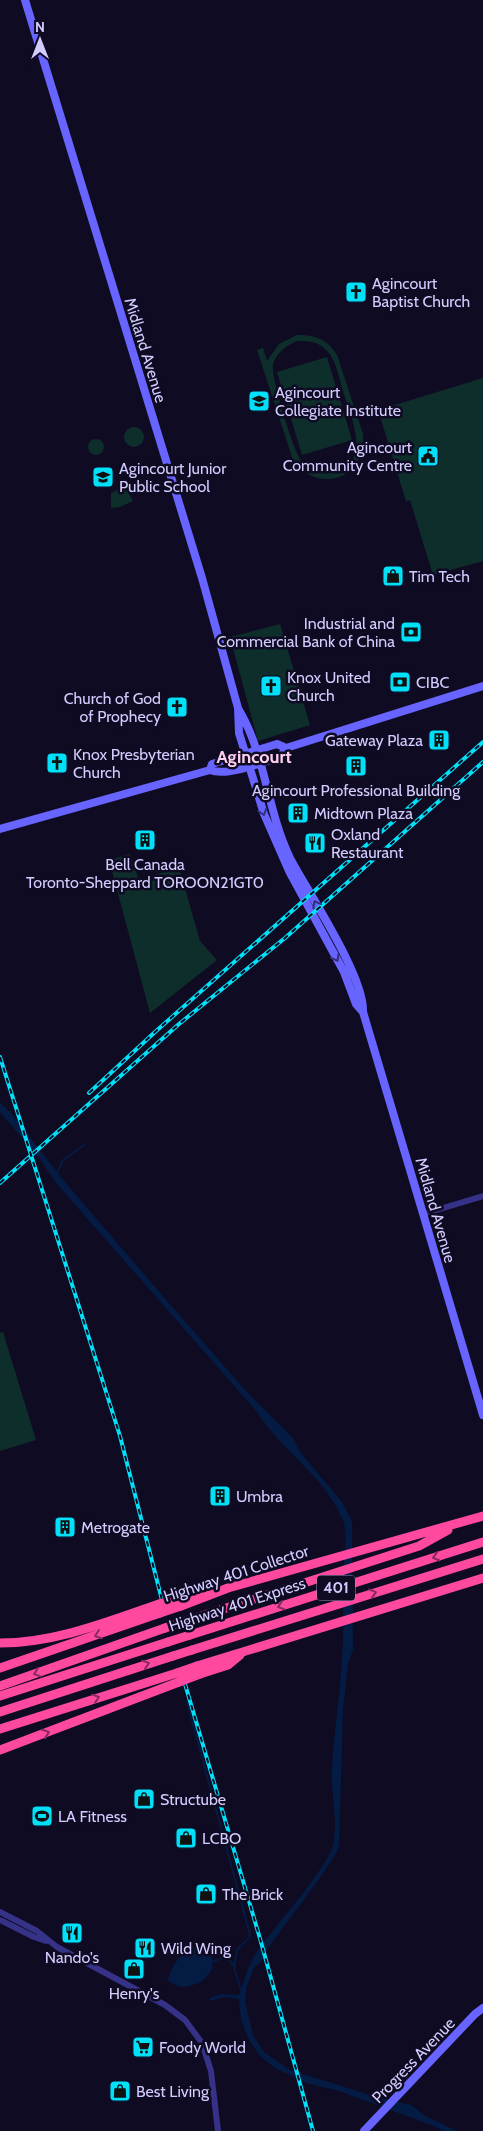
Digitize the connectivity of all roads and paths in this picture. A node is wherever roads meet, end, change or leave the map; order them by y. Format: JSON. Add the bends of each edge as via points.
{"nodes":[{"id":1,"x":25,"y":0,"type":"edge"},
{"id":2,"x":483,"y":686,"type":"edge"},
{"id":3,"x":238,"y":708,"type":"junction"},
{"id":4,"x":286,"y":748,"type":"junction"},
{"id":5,"x":258,"y":750,"type":"junction"},
{"id":6,"x":246,"y":754,"type":"junction"},
{"id":7,"x":261,"y":763,"type":"junction"},
{"id":8,"x":249,"y":766,"type":"junction"},
{"id":9,"x":210,"y":770,"type":"junction"},
{"id":10,"x":0,"y":829,"type":"edge"},
{"id":11,"x":363,"y":1012,"type":"junction"},
{"id":12,"x":483,"y":1196,"type":"edge"},
{"id":13,"x":423,"y":1214,"type":"junction"},
{"id":14,"x":483,"y":1415,"type":"edge"},
{"id":15,"x":483,"y":1516,"type":"edge"},
{"id":16,"x":461,"y":1522,"type":"junction"},
{"id":17,"x":483,"y":1542,"type":"edge"},
{"id":18,"x":483,"y":1559,"type":"edge"},
{"id":19,"x":483,"y":1578,"type":"edge"},
{"id":20,"x":160,"y":1608,"type":"junction"},
{"id":21,"x":0,"y":1643,"type":"edge"},
{"id":22,"x":0,"y":1668,"type":"edge"},
{"id":23,"x":199,"y":1670,"type":"junction"},
{"id":24,"x":0,"y":1686,"type":"edge"},
{"id":25,"x":0,"y":1696,"type":"edge"},
{"id":26,"x":0,"y":1712,"type":"edge"},
{"id":27,"x":0,"y":1729,"type":"edge"},
{"id":28,"x":0,"y":1750,"type":"edge"},
{"id":29,"x":0,"y":1912,"type":"edge"},
{"id":30,"x":0,"y":1920,"type":"edge"},
{"id":31,"x":48,"y":1941,"type":"junction"},
{"id":32,"x":483,"y":2008,"type":"edge"},
{"id":33,"x":218,"y":2131,"type":"edge"},
{"id":34,"x":364,"y":2131,"type":"edge"}],
"edges":[{"from":1,"to":3,"type":"main road","name":"Midland Avenue","via":[[202,578]]},
{"from":2,"to":4,"type":"main road"},
{"from":3,"to":5,"type":"main road","name":"Midland Avenue"},
{"from":3,"to":6,"type":"main road","name":"Midland Avenue","via":[[239,733]]},
{"from":4,"to":5,"type":"main road","via":[[277,744]]},
{"from":4,"to":7,"type":"main road","via":[[281,756]]},
{"from":5,"to":6,"type":"main road"},
{"from":5,"to":7,"type":"main road","name":"Midland Avenue"},
{"from":6,"to":8,"type":"main road","name":"Midland Avenue"},
{"from":6,"to":9,"type":"main road","via":[[212,764]]},
{"from":7,"to":8,"type":"main road"},
{"from":11,"to":7,"type":"main road","name":"Midland Avenue","one_way":true,"via":[[364,1002],[345,957],[285,845]]},
{"from":8,"to":9,"type":"main road","via":[[225,772]]},
{"from":8,"to":11,"type":"main road","name":"Midland Avenue","one_way":true,"via":[[270,832],[344,972],[356,1004]]},
{"from":9,"to":10,"type":"main road"},
{"from":11,"to":13,"type":"main road","name":"Midland Avenue"},
{"from":12,"to":13,"type":"street"},
{"from":13,"to":14,"type":"main road","name":"Midland Avenue"},
{"from":15,"to":16,"type":"highway","name":"Highway 401 Collector","number":"401"},
{"from":16,"to":20,"type":"highway","name":"Highway 401 Collector","number":"401","bridge":true},
{"from":16,"to":24,"type":"highway","one_way":true,"bridge":true,"via":[[419,1546],[165,1628]]},
{"from":17,"to":25,"type":"highway","name":"Highway 401 Express","number":"401","one_way":true,"bridge":true},
{"from":26,"to":18,"type":"highway","name":"Highway 401 Express","number":"401","one_way":true,"bridge":true},
{"from":19,"to":23,"type":"highway","number":"401","via":[[246,1650]]},
{"from":20,"to":21,"type":"highway","via":[[62,1636]]},
{"from":20,"to":22,"type":"highway","name":"Highway 401 Collector","one_way":true},
{"from":27,"to":23,"type":"highway","number":"401","one_way":true,"bridge":true,"via":[[176,1673]]},
{"from":28,"to":23,"type":"highway","one_way":true,"bridge":true,"via":[[179,1682]]},
{"from":29,"to":31,"type":"street"},
{"from":30,"to":31,"type":"street"},
{"from":31,"to":33,"type":"street","via":[[165,2005],[185,2020],[202,2043],[210,2070]]},
{"from":32,"to":34,"type":"main road","name":"Progress Avenue"}]}
